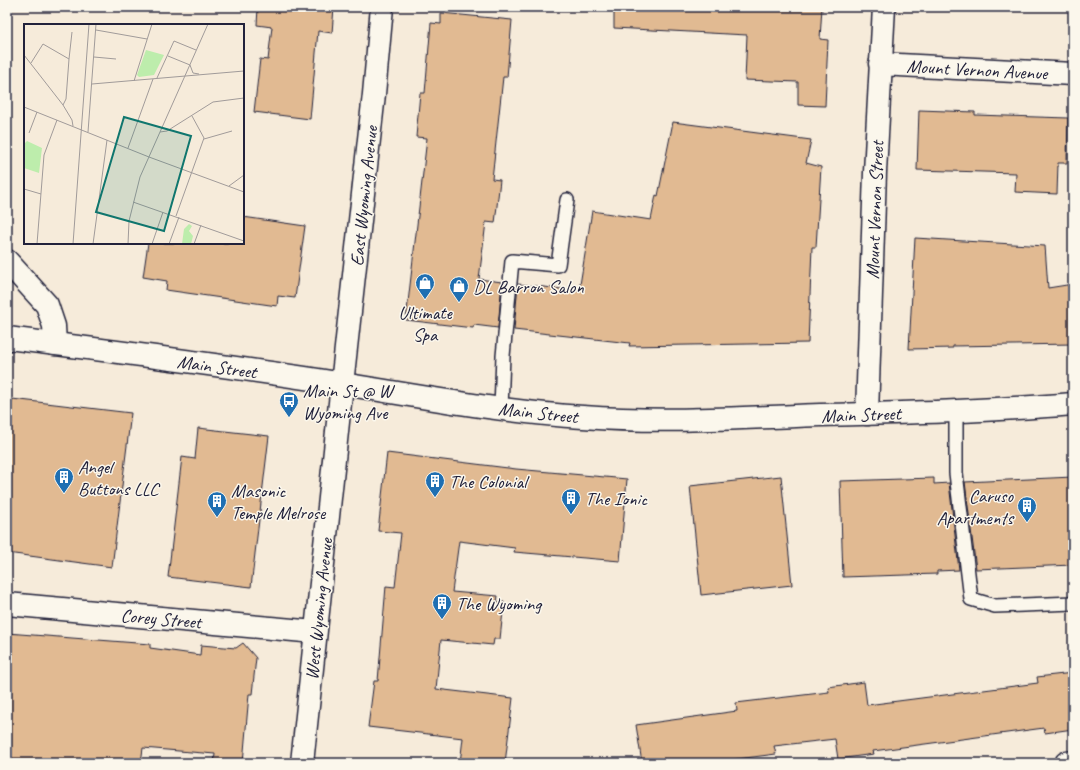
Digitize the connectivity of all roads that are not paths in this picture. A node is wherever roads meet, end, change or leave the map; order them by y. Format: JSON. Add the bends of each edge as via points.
{"nodes":[{"id":1,"x":382,"y":7,"type":"edge"},
{"id":2,"x":884,"y":7,"type":"edge"},
{"id":3,"x":880,"y":64,"type":"junction"},
{"id":4,"x":1073,"y":74,"type":"edge"},
{"id":5,"x":568,"y":200,"type":"dead end"},
{"id":6,"x":7,"y":261,"type":"edge"},
{"id":7,"x":7,"y":338,"type":"edge"},
{"id":8,"x":55,"y":344,"type":"junction"},
{"id":9,"x":342,"y":384,"type":"junction"},
{"id":10,"x":1073,"y":404,"type":"edge"},
{"id":11,"x":501,"y":408,"type":"junction"},
{"id":12,"x":956,"y":411,"type":"junction"},
{"id":13,"x":867,"y":414,"type":"junction"},
{"id":14,"x":1073,"y":603,"type":"edge"},
{"id":15,"x":7,"y":604,"type":"edge"},
{"id":16,"x":315,"y":632,"type":"junction"},
{"id":17,"x":1073,"y":762,"type":"edge"},
{"id":18,"x":302,"y":763,"type":"edge"},
{"id":19,"x":1066,"y":763,"type":"edge"}],
"edges":[{"from":1,"to":9,"type":"main road","name":"East Wyoming Avenue"},
{"from":2,"to":3,"type":"main road","name":"Mount Vernon Street"},
{"from":3,"to":4,"type":"main road","name":"Mount Vernon Avenue"},
{"from":3,"to":13,"type":"main road","name":"Mount Vernon Street"},
{"from":5,"to":11,"type":"lane","via":[[558,265],[512,261]]},
{"from":6,"to":8,"type":"main road","via":[[47,305],[54,326]]},
{"from":7,"to":8,"type":"main road","name":"Main Street"},
{"from":8,"to":9,"type":"main road","name":"Main Street"},
{"from":9,"to":11,"type":"main road","name":"Main Street","via":[[434,400]]},
{"from":9,"to":16,"type":"main road","name":"West Wyoming Avenue"},
{"from":10,"to":12,"type":"main road","name":"Main Street"},
{"from":11,"to":13,"type":"main road","name":"Main Street","via":[[583,417],[653,419]]},
{"from":12,"to":13,"type":"main road","name":"Main Street"},
{"from":12,"to":14,"type":"lane","via":[[956,473],[971,599],[995,606]]},
{"from":15,"to":16,"type":"main road","name":"Corey Street"},
{"from":16,"to":18,"type":"main road","name":"West Wyoming Avenue"},
{"from":17,"to":19,"type":"main road"}]}
